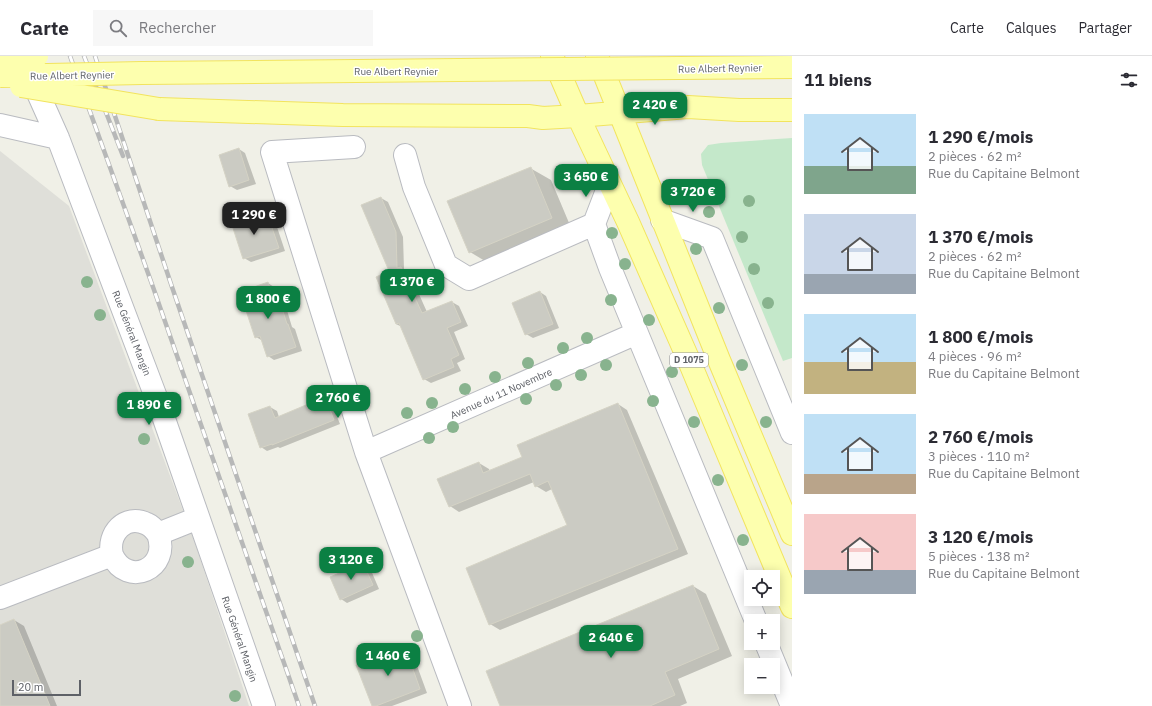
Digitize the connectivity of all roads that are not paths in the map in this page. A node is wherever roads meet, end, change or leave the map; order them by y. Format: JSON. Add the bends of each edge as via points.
{"nodes":[{"id":1,"x":20,"y":56,"type":"edge"},
{"id":2,"x":37,"y":56,"type":"edge"},
{"id":3,"x":552,"y":56,"type":"edge"},
{"id":4,"x":597,"y":56,"type":"edge"},
{"id":5,"x":0,"y":67,"type":"edge"},
{"id":6,"x":792,"y":67,"type":"edge"},
{"id":7,"x":0,"y":76,"type":"edge"},
{"id":8,"x":0,"y":82,"type":"edge"},
{"id":9,"x":792,"y":110,"type":"edge"},
{"id":10,"x":620,"y":112,"type":"junction"},
{"id":11,"x":578,"y":116,"type":"junction"},
{"id":12,"x":0,"y":126,"type":"edge"},
{"id":13,"x":58,"y":138,"type":"junction"},
{"id":14,"x":354,"y":147,"type":"dead end"},
{"id":15,"x":405,"y":155,"type":"dead end"},
{"id":16,"x":609,"y":185,"type":"junction"},
{"id":17,"x":662,"y":220,"type":"junction"},
{"id":18,"x":594,"y":224,"type":"junction"},
{"id":19,"x":637,"y":333,"type":"junction"},
{"id":20,"x":792,"y":433,"type":"edge"},
{"id":21,"x":366,"y":452,"type":"junction"},
{"id":22,"x":198,"y":518,"type":"junction"},
{"id":23,"x":158,"y":534,"type":"junction"},
{"id":24,"x":792,"y":534,"type":"edge"},
{"id":25,"x":112,"y":555,"type":"junction"},
{"id":26,"x":0,"y":598,"type":"edge"},
{"id":27,"x":792,"y":607,"type":"edge"},
{"id":28,"x":753,"y":614,"type":"edge"},
{"id":29,"x":769,"y":650,"type":"edge"},
{"id":30,"x":264,"y":706,"type":"edge"},
{"id":31,"x":460,"y":706,"type":"edge"},
{"id":32,"x":792,"y":706,"type":"edge"}],
"edges":[{"from":1,"to":13,"type":"street","name":"Rue Général Mangin"},
{"from":2,"to":5,"type":"main road","bridge":true},
{"from":3,"to":11,"type":"main road","number":"D 1075"},
{"from":4,"to":10,"type":"main road","number":"D 1075"},
{"from":6,"to":7,"type":"main road","name":"Rue Albert Reynier","bridge":true},
{"from":8,"to":11,"type":"main road","bridge":true,"via":[[159,109],[344,115],[543,118]]},
{"from":9,"to":10,"type":"main road","via":[[688,107]]},
{"from":10,"to":11,"type":"main road"},
{"from":10,"to":17,"type":"main road","number":"D 1075"},
{"from":11,"to":16,"type":"main road","number":"D 1075"},
{"from":12,"to":13,"type":"street"},
{"from":13,"to":22,"type":"street","name":"Rue Général Mangin","via":[[162,413]]},
{"from":14,"to":21,"type":"street","via":[[272,152]]},
{"from":15,"to":18,"type":"street","via":[[414,187],[446,265],[469,279]]},
{"from":16,"to":18,"type":"street"},
{"from":16,"to":27,"type":"main road","number":"D 1075","via":[[687,356]]},
{"from":17,"to":20,"type":"street","via":[[712,238]]},
{"from":17,"to":24,"type":"main road","number":"D 1075"},
{"from":18,"to":19,"type":"street"},
{"from":19,"to":21,"type":"street","name":"Avenue du 11 Novembre"},
{"from":19,"to":28,"type":"street"},
{"from":21,"to":31,"type":"street"},
{"from":22,"to":23,"type":"street"},
{"from":22,"to":30,"type":"street","name":"Rue Général Mangin"},
{"from":23,"to":25,"type":"street","via":[[147,524],[139,521],[125,524],[112,536]]},
{"from":23,"to":25,"type":"street","via":[[160,555],[149,569],[142,572],[126,571],[119,567]]},
{"from":25,"to":26,"type":"street"},
{"from":29,"to":32,"type":"street"}]}
